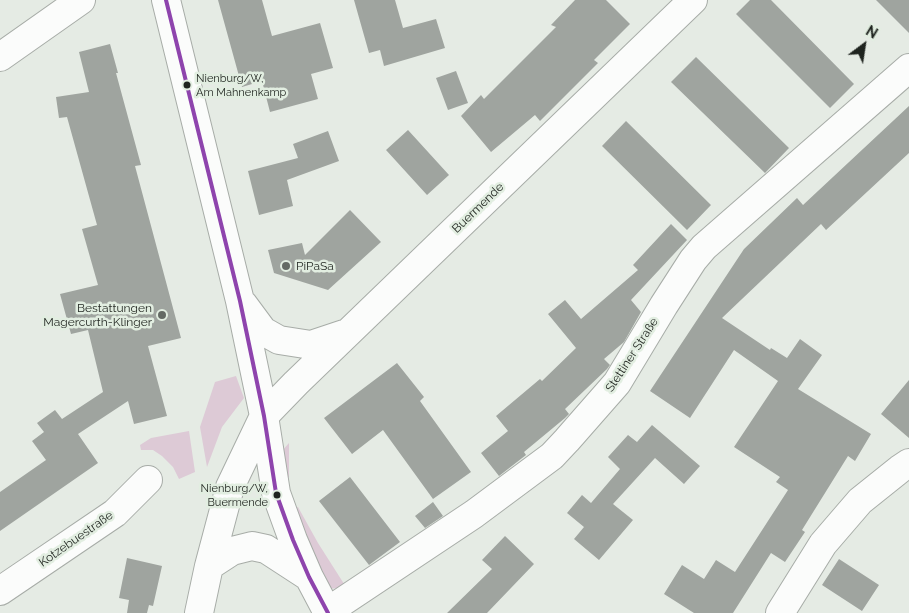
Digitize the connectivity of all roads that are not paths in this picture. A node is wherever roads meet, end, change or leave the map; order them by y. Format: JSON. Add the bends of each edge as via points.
{"nodes":[{"id":1,"x":81,"y":0,"type":"edge"},
{"id":2,"x":166,"y":0,"type":"edge"},
{"id":3,"x":693,"y":0,"type":"edge"},
{"id":4,"x":0,"y":57,"type":"edge"},
{"id":5,"x":909,"y":68,"type":"edge"},
{"id":6,"x":240,"y":301,"type":"junction"},
{"id":7,"x":349,"y":333,"type":"junction"},
{"id":8,"x":264,"y":416,"type":"junction"},
{"id":9,"x":909,"y":463,"type":"edge"},
{"id":10,"x":148,"y":480,"type":"dead end"},
{"id":11,"x":209,"y":566,"type":"junction"},
{"id":12,"x":309,"y":577,"type":"junction"},
{"id":13,"x":0,"y":591,"type":"edge"},
{"id":14,"x":327,"y":612,"type":"edge"},
{"id":15,"x":199,"y":613,"type":"edge"},
{"id":16,"x":780,"y":613,"type":"edge"}],
"edges":[{"from":1,"to":4,"type":"street"},
{"from":2,"to":6,"type":"street"},
{"from":3,"to":7,"type":"street","name":"Buermende"},
{"from":5,"to":14,"type":"street","name":"Stettiner Straße","via":[[704,247],[617,383],[552,456],[474,514]]},
{"from":6,"to":7,"type":"street","via":[[263,331],[279,340],[311,345]]},
{"from":6,"to":8,"type":"street"},
{"from":7,"to":8,"type":"street","name":"Buermende"},
{"from":8,"to":11,"type":"street","name":"Buermende","via":[[230,487]]},
{"from":8,"to":12,"type":"street","via":[[276,493]]},
{"from":9,"to":16,"type":"street","via":[[860,501],[823,544]]},
{"from":10,"to":13,"type":"street","name":"Kotzebuestraße","via":[[115,513]]},
{"from":11,"to":12,"type":"street","via":[[232,551],[252,546],[266,549]]},
{"from":11,"to":15,"type":"street","name":"Buermende"},
{"from":12,"to":14,"type":"street"}]}
